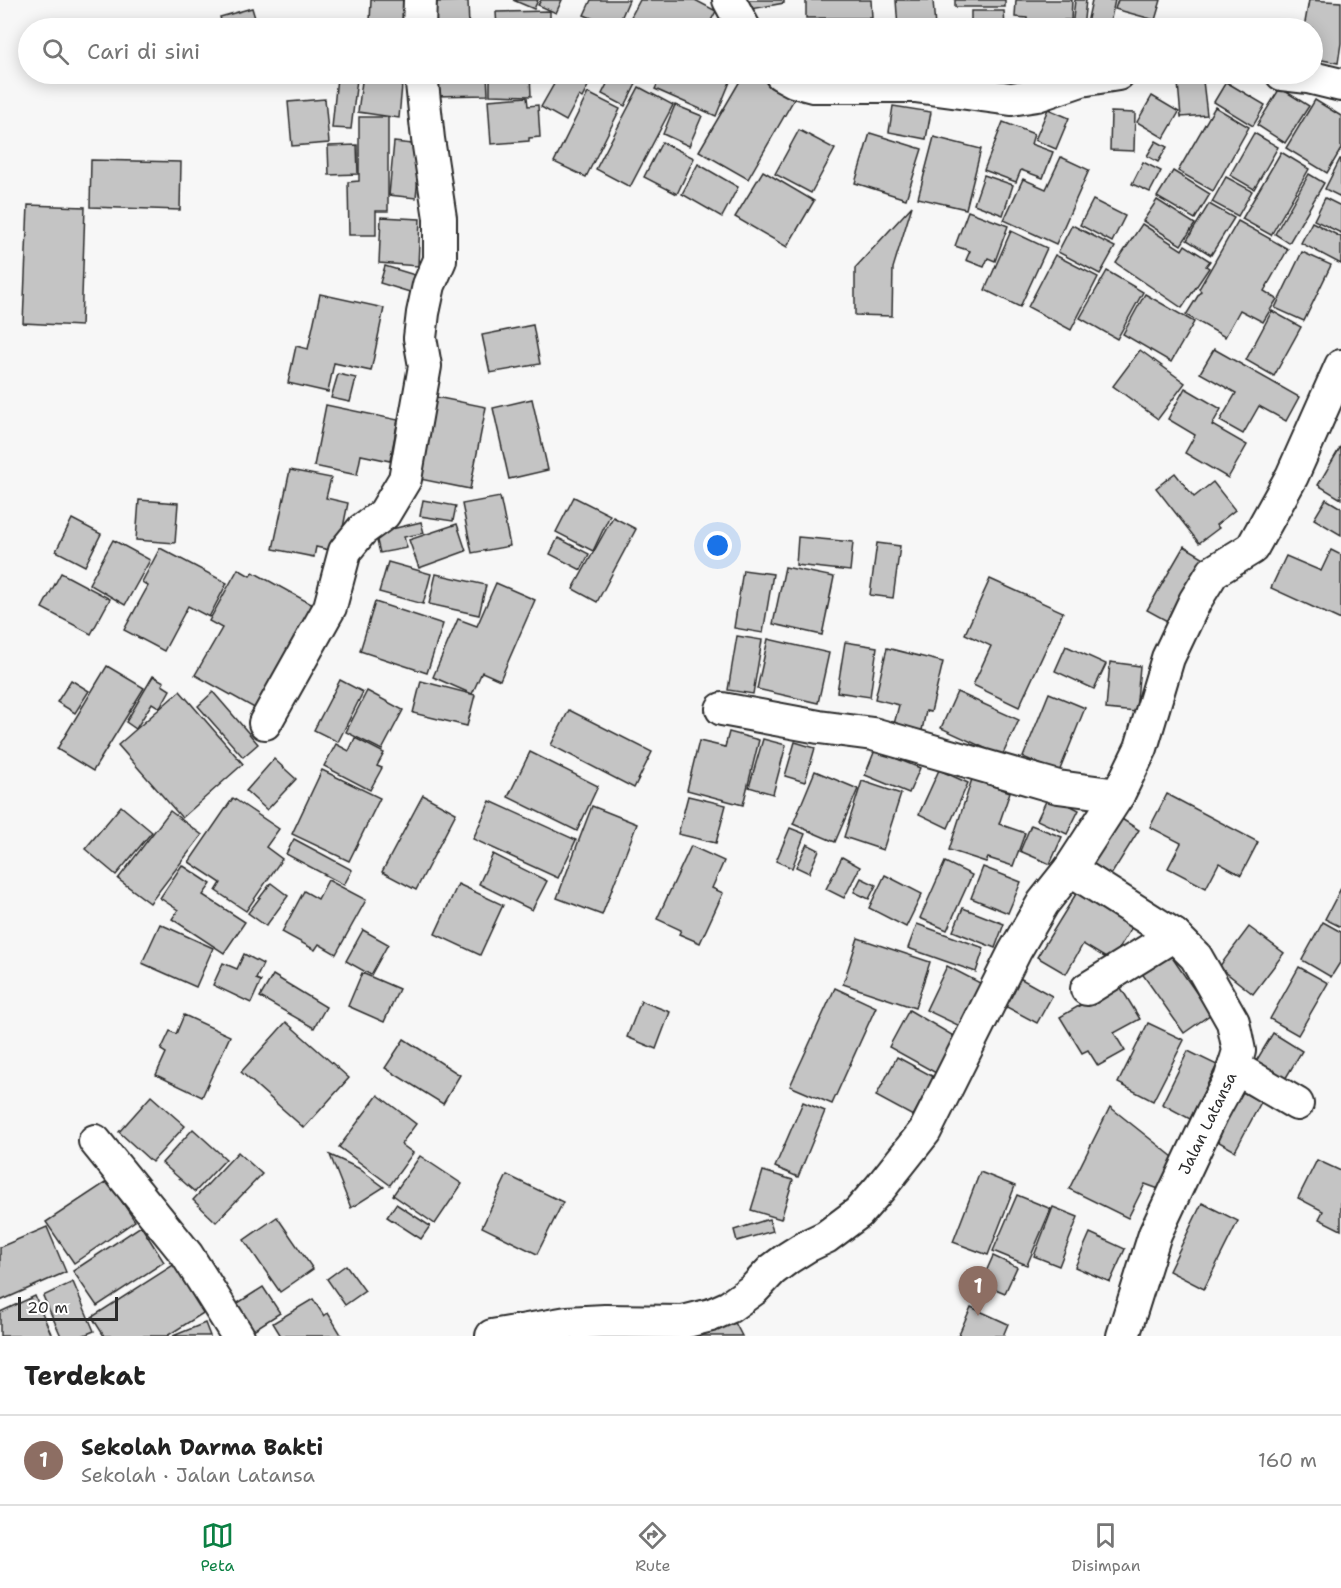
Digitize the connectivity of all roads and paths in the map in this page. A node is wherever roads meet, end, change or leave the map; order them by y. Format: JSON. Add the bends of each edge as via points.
{"nodes":[{"id":1,"x":420,"y":0,"type":"edge"},
{"id":2,"x":729,"y":0,"type":"edge"},
{"id":3,"x":419,"y":18,"type":"edge"},
{"id":4,"x":739,"y":18,"type":"edge"},
{"id":5,"x":1323,"y":81,"type":"edge"},
{"id":6,"x":422,"y":84,"type":"edge"},
{"id":7,"x":805,"y":84,"type":"edge"},
{"id":8,"x":1069,"y":84,"type":"edge"},
{"id":9,"x":1341,"y":85,"type":"edge"},
{"id":10,"x":1341,"y":366,"type":"edge"},
{"id":11,"x":722,"y":709,"type":"dead end"},
{"id":12,"x":265,"y":723,"type":"dead end"},
{"id":13,"x":1118,"y":795,"type":"junction"},
{"id":14,"x":1070,"y":869,"type":"junction"},
{"id":15,"x":1174,"y":935,"type":"junction"},
{"id":16,"x":1087,"y":989,"type":"dead end"},
{"id":17,"x":1234,"y":1067,"type":"junction"},
{"id":18,"x":1297,"y":1104,"type":"dead end"},
{"id":19,"x":95,"y":1141,"type":"dead end"},
{"id":20,"x":238,"y":1336,"type":"edge"},
{"id":21,"x":492,"y":1336,"type":"edge"},
{"id":22,"x":1123,"y":1336,"type":"edge"}],
"edges":[{"from":1,"to":3,"type":"street"},
{"from":2,"to":4,"type":"street"},
{"from":5,"to":9,"type":"street"},
{"from":6,"to":12,"type":"street","via":[[441,218],[440,260],[423,313],[420,338],[424,366],[405,479],[384,514],[362,530],[345,551],[330,607]]},
{"from":7,"to":8,"type":"street","via":[[915,86],[1011,99]]},
{"from":10,"to":13,"type":"street","via":[[1292,476],[1252,548],[1213,572],[1195,601],[1168,658],[1141,748]]},
{"from":11,"to":13,"type":"street","via":[[873,734],[1058,787]]},
{"from":13,"to":14,"type":"street"},
{"from":14,"to":15,"type":"street","name":"Jalan Latansa"},
{"from":14,"to":21,"type":"street","via":[[1043,903],[1015,951],[925,1131],[858,1213],[788,1258],[729,1307],[711,1315],[683,1322],[567,1323]]},
{"from":15,"to":16,"type":"street"},
{"from":15,"to":17,"type":"street","name":"Jalan Latansa","via":[[1196,957],[1233,1022],[1239,1051]]},
{"from":17,"to":18,"type":"street"},
{"from":17,"to":22,"type":"street","name":"Jalan Latansa","via":[[1155,1234]]},
{"from":19,"to":20,"type":"street","via":[[187,1255]]}]}
